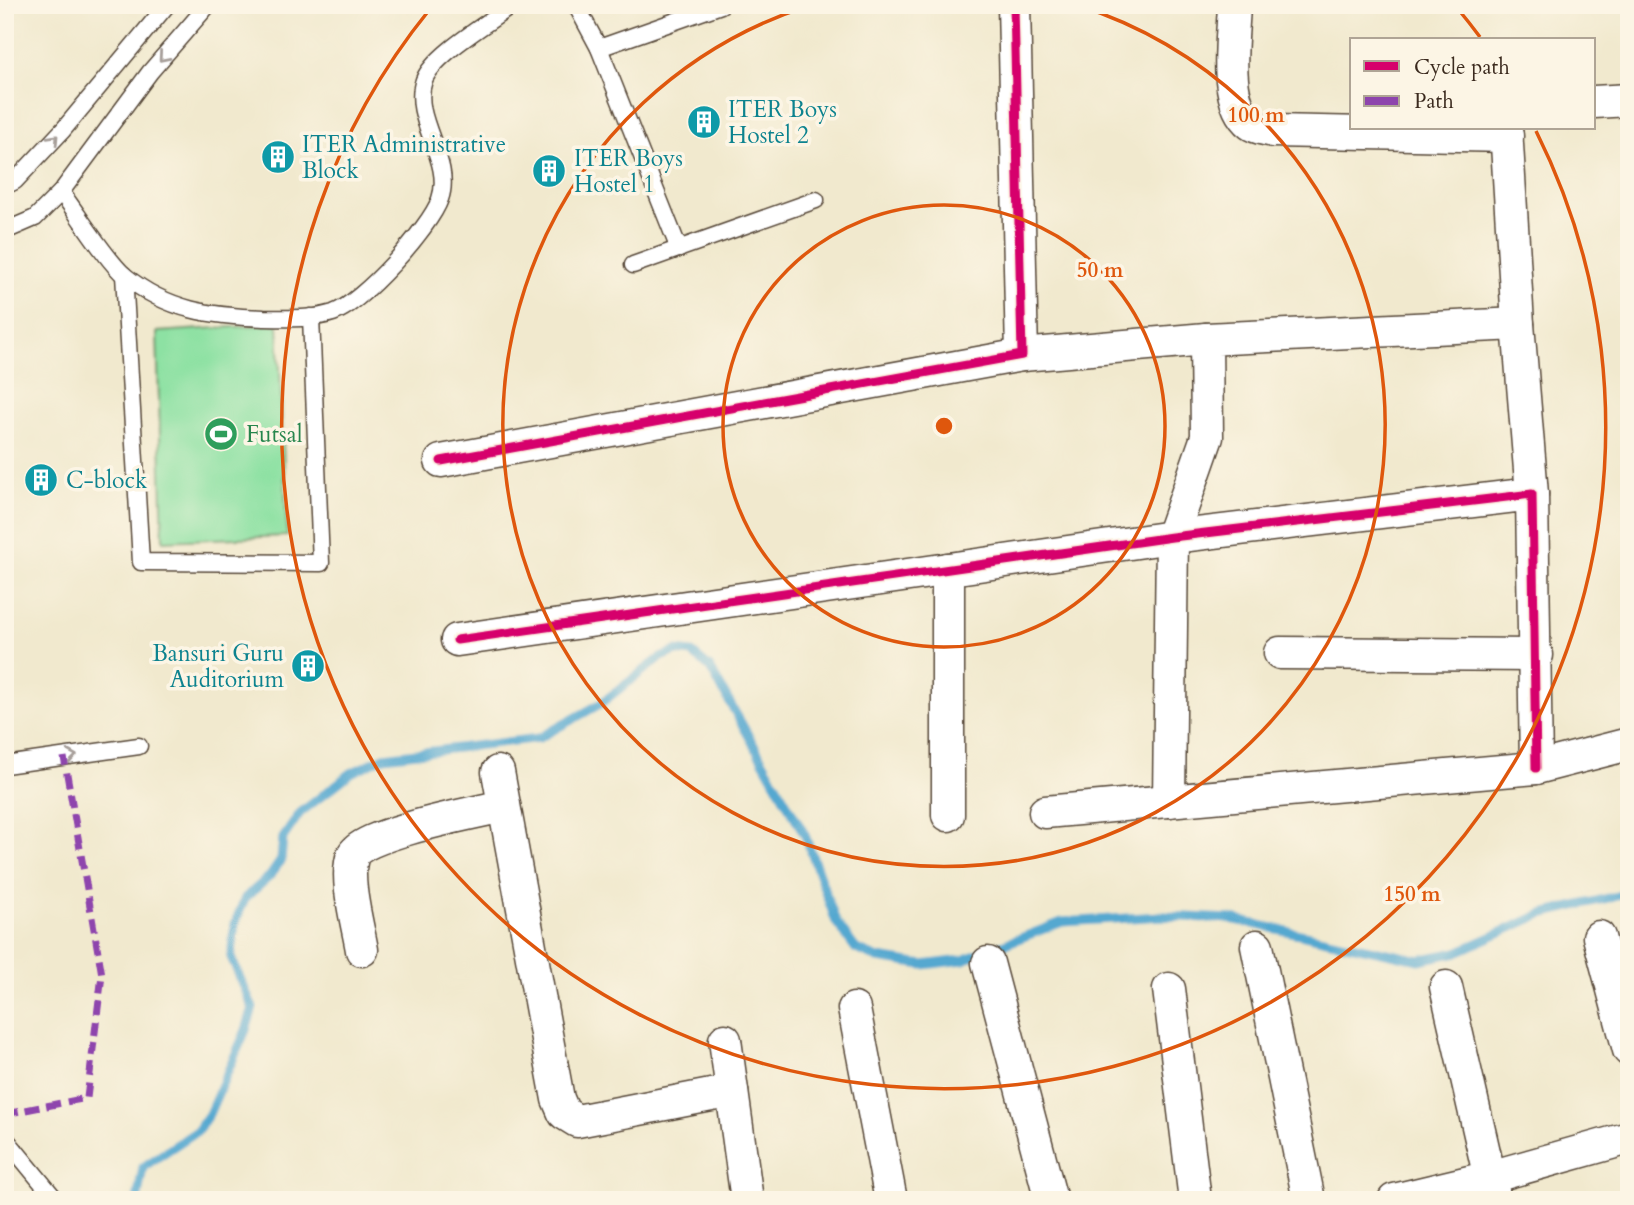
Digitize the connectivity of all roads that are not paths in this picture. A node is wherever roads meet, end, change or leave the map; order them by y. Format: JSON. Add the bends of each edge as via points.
{"nodes":[{"id":1,"x":167,"y":5,"type":"edge"},
{"id":2,"x":512,"y":5,"type":"edge"},
{"id":3,"x":576,"y":5,"type":"edge"},
{"id":4,"x":721,"y":5,"type":"edge"},
{"id":5,"x":1014,"y":5,"type":"edge"},
{"id":6,"x":1234,"y":5,"type":"edge"},
{"id":7,"x":200,"y":8,"type":"edge"},
{"id":8,"x":599,"y":48,"type":"junction"},
{"id":9,"x":1629,"y":100,"type":"edge"},
{"id":10,"x":1596,"y":102,"type":"edge"},
{"id":11,"x":1507,"y":132,"type":"edge"},
{"id":12,"x":5,"y":186,"type":"edge"},
{"id":13,"x":61,"y":192,"type":"junction"},
{"id":14,"x":816,"y":200,"type":"dead end"},
{"id":15,"x":5,"y":231,"type":"edge"},
{"id":16,"x":679,"y":249,"type":"junction"},
{"id":17,"x":633,"y":265,"type":"dead end"},
{"id":18,"x":124,"y":275,"type":"junction"},
{"id":19,"x":311,"y":317,"type":"junction"},
{"id":20,"x":1518,"y":324,"type":"junction"},
{"id":21,"x":1206,"y":339,"type":"junction"},
{"id":22,"x":1022,"y":355,"type":"junction"},
{"id":23,"x":441,"y":461,"type":"dead end"},
{"id":24,"x":1532,"y":494,"type":"junction"},
{"id":25,"x":1172,"y":537,"type":"junction"},
{"id":26,"x":948,"y":569,"type":"junction"},
{"id":27,"x":457,"y":640,"type":"dead end"},
{"id":28,"x":1280,"y":653,"type":"dead end"},
{"id":29,"x":1537,"y":655,"type":"junction"},
{"id":30,"x":1629,"y":744,"type":"edge"},
{"id":31,"x":139,"y":746,"type":"dead end"},
{"id":32,"x":5,"y":765,"type":"edge"},
{"id":33,"x":1536,"y":768,"type":"junction"},
{"id":34,"x":498,"y":772,"type":"dead end"},
{"id":35,"x":1169,"y":801,"type":"junction"},
{"id":36,"x":504,"y":806,"type":"junction"},
{"id":37,"x":1045,"y":812,"type":"dead end"},
{"id":38,"x":948,"y":815,"type":"dead end"},
{"id":39,"x":1599,"y":937,"type":"dead end"},
{"id":40,"x":1257,"y":946,"type":"dead end"},
{"id":41,"x":362,"y":950,"type":"dead end"},
{"id":42,"x":988,"y":963,"type":"dead end"},
{"id":43,"x":1446,"y":987,"type":"dead end"},
{"id":44,"x":1169,"y":989,"type":"dead end"},
{"id":45,"x":854,"y":1009,"type":"dead end"},
{"id":46,"x":725,"y":1040,"type":"dead end"},
{"id":47,"x":1629,"y":1050,"type":"edge"},
{"id":48,"x":732,"y":1091,"type":"junction"},
{"id":49,"x":5,"y":1138,"type":"edge"},
{"id":50,"x":1629,"y":1138,"type":"edge"},
{"id":51,"x":1492,"y":1188,"type":"edge"},
{"id":52,"x":56,"y":1200,"type":"edge"},
{"id":53,"x":747,"y":1200,"type":"edge"},
{"id":54,"x":891,"y":1200,"type":"edge"},
{"id":55,"x":1051,"y":1200,"type":"edge"},
{"id":56,"x":1195,"y":1200,"type":"edge"},
{"id":57,"x":1310,"y":1200,"type":"edge"},
{"id":58,"x":1394,"y":1200,"type":"edge"}],
"edges":[{"from":12,"to":1,"type":"lane","one_way":true,"via":[[63,130]]},
{"from":2,"to":19,"type":"lane","via":[[432,65],[424,80],[421,97],[441,177],[441,198],[421,229],[355,301],[335,312]]},
{"from":3,"to":8,"type":"lane"},
{"from":4,"to":8,"type":"lane"},
{"from":5,"to":22,"type":"street"},
{"from":6,"to":11,"type":"street","via":[[1231,85],[1240,110],[1252,125],[1273,131]]},
{"from":7,"to":13,"type":"lane","one_way":true},
{"from":8,"to":16,"type":"lane"},
{"from":9,"to":10,"type":"street"},
{"from":11,"to":20,"type":"street"},
{"from":13,"to":15,"type":"lane","via":[[35,218]]},
{"from":13,"to":18,"type":"lane"},
{"from":14,"to":16,"type":"lane"},
{"from":16,"to":17,"type":"lane"},
{"from":18,"to":19,"type":"lane","via":[[168,303],[213,316]]},
{"from":18,"to":19,"type":"lane","via":[[141,562],[321,563]]},
{"from":20,"to":21,"type":"street"},
{"from":20,"to":24,"type":"street"},
{"from":21,"to":22,"type":"street"},
{"from":21,"to":25,"type":"street","via":[[1207,437]]},
{"from":22,"to":23,"type":"street"},
{"from":24,"to":25,"type":"street"},
{"from":24,"to":29,"type":"street"},
{"from":25,"to":26,"type":"street"},
{"from":25,"to":35,"type":"street"},
{"from":26,"to":27,"type":"street"},
{"from":26,"to":38,"type":"street"},
{"from":28,"to":29,"type":"street"},
{"from":29,"to":33,"type":"street"},
{"from":30,"to":33,"type":"street"},
{"from":32,"to":31,"type":"lane","one_way":true},
{"from":33,"to":35,"type":"street"},
{"from":34,"to":36,"type":"street"},
{"from":35,"to":37,"type":"street"},
{"from":36,"to":41,"type":"street","via":[[385,835],[359,846],[350,872]]},
{"from":36,"to":48,"type":"street","via":[[564,1113],[577,1121]]},
{"from":39,"to":47,"type":"street"},
{"from":40,"to":57,"type":"street"},
{"from":42,"to":55,"type":"street"},
{"from":43,"to":51,"type":"street"},
{"from":44,"to":56,"type":"street"},
{"from":45,"to":54,"type":"street"},
{"from":46,"to":48,"type":"street"},
{"from":48,"to":53,"type":"street"},
{"from":49,"to":52,"type":"lane"},
{"from":50,"to":51,"type":"street"},
{"from":51,"to":58,"type":"street"}]}
